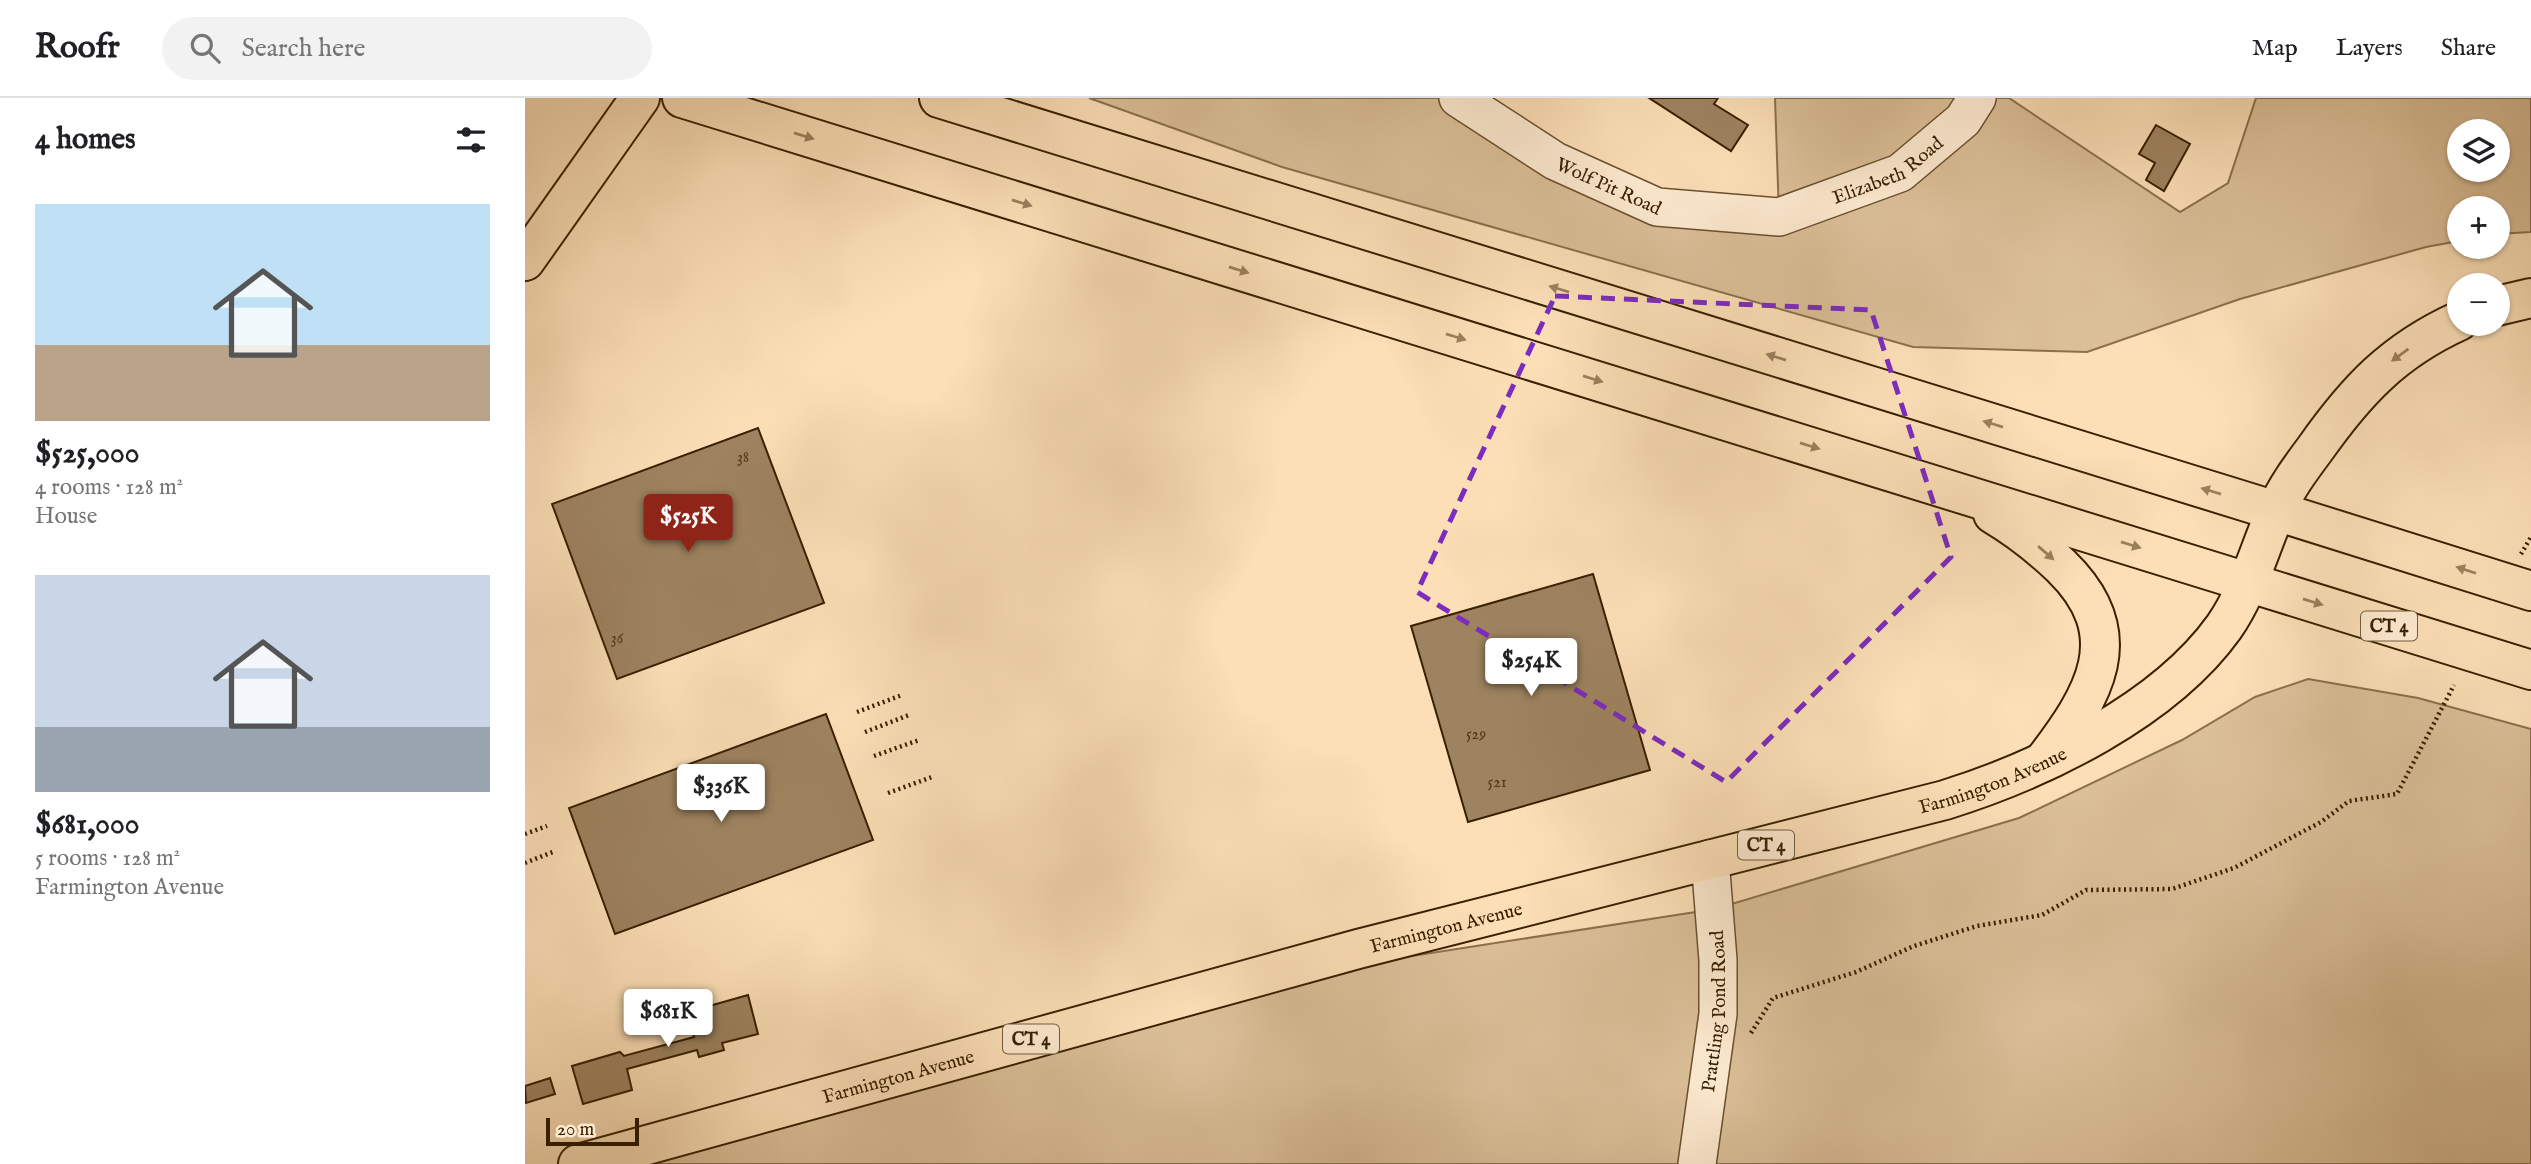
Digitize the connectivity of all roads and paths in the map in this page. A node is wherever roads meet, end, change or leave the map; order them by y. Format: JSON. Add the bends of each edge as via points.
{"nodes":[{"id":1,"x":640,"y":98,"type":"edge"},
{"id":2,"x":682,"y":98,"type":"edge"},
{"id":3,"x":939,"y":98,"type":"edge"},
{"id":4,"x":1458,"y":98,"type":"edge"},
{"id":5,"x":1977,"y":98,"type":"edge"},
{"id":6,"x":1779,"y":217,"type":"joint"},
{"id":7,"x":525,"y":261,"type":"edge"},
{"id":8,"x":2531,"y":298,"type":"edge"},
{"id":9,"x":2510,"y":303,"type":"edge"},
{"id":10,"x":2447,"y":327,"type":"edge"},
{"id":11,"x":1949,"y":489,"type":"junction"},
{"id":12,"x":2276,"y":511,"type":"junction"},
{"id":13,"x":2248,"y":582,"type":"junction"},
{"id":14,"x":2531,"y":591,"type":"edge"},
{"id":15,"x":2531,"y":670,"type":"edge"},
{"id":16,"x":2454,"y":685,"type":"dead end"},
{"id":17,"x":902,"y":695,"type":"dead end"},
{"id":18,"x":857,"y":712,"type":"dead end"},
{"id":19,"x":909,"y":715,"type":"dead end"},
{"id":20,"x":865,"y":732,"type":"dead end"},
{"id":21,"x":919,"y":740,"type":"dead end"},
{"id":22,"x":874,"y":756,"type":"dead end"},
{"id":23,"x":2043,"y":762,"type":"junction"},
{"id":24,"x":932,"y":777,"type":"dead end"},
{"id":25,"x":888,"y":793,"type":"dead end"},
{"id":26,"x":547,"y":826,"type":"dead end"},
{"id":27,"x":525,"y":834,"type":"edge"},
{"id":28,"x":555,"y":851,"type":"dead end"},
{"id":29,"x":1710,"y":859,"type":"junction"},
{"id":30,"x":525,"y":863,"type":"edge"},
{"id":31,"x":1714,"y":1048,"type":"junction"},
{"id":32,"x":578,"y":1164,"type":"edge"},
{"id":33,"x":1697,"y":1164,"type":"edge"}],
"edges":[{"from":1,"to":7,"type":"main road"},
{"from":2,"to":11,"type":"main road","one_way":true},
{"from":12,"to":3,"type":"main road","one_way":true},
{"from":4,"to":6,"type":"street","name":"Wolf Pit Road","via":[[1555,161],[1657,207]]},
{"from":5,"to":6,"type":"street","name":"Elizabeth Road","via":[[1963,120],[1900,173]]},
{"from":8,"to":9,"type":"main road"},
{"from":10,"to":12,"type":"main road","number":"CT 4","one_way":true,"via":[[2380,370],[2324,436],[2291,481]]},
{"from":11,"to":13,"type":"main road","one_way":true},
{"from":11,"to":23,"type":"main road","one_way":true,"via":[[2029,539],[2071,576],[2095,610],[2101,640],[2094,676],[2075,718]]},
{"from":12,"to":13,"type":"main road","name":"Farmington Avenue","number":"CT 4"},
{"from":14,"to":12,"type":"main road","one_way":true},
{"from":13,"to":15,"type":"main road","number":"CT 4","one_way":true},
{"from":13,"to":23,"type":"main road","name":"Farmington Avenue","number":"CT 4","via":[[2225,626],[2173,683]]},
{"from":16,"to":31,"type":"path","via":[[2397,794],[2349,801],[2321,822],[2234,868],[2172,889],[2087,890],[2042,915],[1977,926],[1773,998],[1745,1041]]},
{"from":17,"to":18,"type":"path"},
{"from":19,"to":20,"type":"path"},
{"from":21,"to":22,"type":"path"},
{"from":23,"to":29,"type":"main road","name":"Farmington Avenue","number":"CT 4","via":[[1945,800]]},
{"from":24,"to":25,"type":"path"},
{"from":26,"to":27,"type":"path"},
{"from":28,"to":30,"type":"path"},
{"from":29,"to":31,"type":"street","name":"Prattling Pond Road","via":[[1718,960]]},
{"from":29,"to":32,"type":"main road","name":"Farmington Avenue","number":"CT 4","via":[[1358,949]]},
{"from":31,"to":33,"type":"street","name":"Prattling Pond Road"}]}
